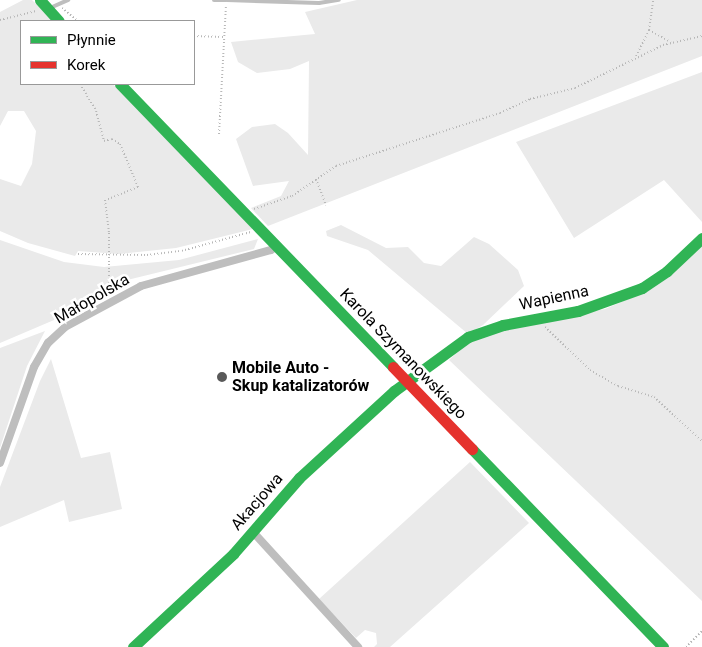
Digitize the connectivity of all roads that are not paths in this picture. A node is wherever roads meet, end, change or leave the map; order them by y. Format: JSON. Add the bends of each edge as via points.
{"nodes":[{"id":1,"x":40,"y":0,"type":"edge"},
{"id":2,"x":68,"y":0,"type":"edge"},
{"id":3,"x":214,"y":0,"type":"edge"},
{"id":4,"x":227,"y":0,"type":"edge"},
{"id":5,"x":339,"y":0,"type":"edge"},
{"id":6,"x":55,"y":13,"type":"edge"},
{"id":7,"x":121,"y":85,"type":"edge"},
{"id":8,"x":702,"y":238,"type":"edge"},
{"id":9,"x":276,"y":245,"type":"junction"},
{"id":10,"x":408,"y":383,"type":"junction"},
{"id":11,"x":0,"y":463,"type":"edge"},
{"id":12,"x":253,"y":532,"type":"junction"},
{"id":13,"x":133,"y":647,"type":"edge"},
{"id":14,"x":358,"y":647,"type":"edge"},
{"id":15,"x":663,"y":647,"type":"edge"}],
"edges":[{"from":1,"to":6,"type":"street"},
{"from":2,"to":6,"type":"lane"},
{"from":3,"to":4,"type":"lane"},
{"from":4,"to":5,"type":"lane","via":[[319,3]]},
{"from":7,"to":9,"type":"street","name":"Karola Szymanowskiego"},
{"from":8,"to":10,"type":"street","name":"Wapienna","via":[[642,288],[603,304],[468,337]]},
{"from":9,"to":10,"type":"street","name":"Karola Szymanowskiego"},
{"from":9,"to":11,"type":"street","name":"Małopolska","via":[[271,250],[140,286],[65,327],[48,343],[34,367]]},
{"from":10,"to":12,"type":"street","name":"Akacjowa","via":[[394,391],[299,478]]},
{"from":10,"to":15,"type":"street","name":"Karola Szymanowskiego"},
{"from":12,"to":13,"type":"street","name":"Akacjowa"},
{"from":12,"to":14,"type":"street"}]}
